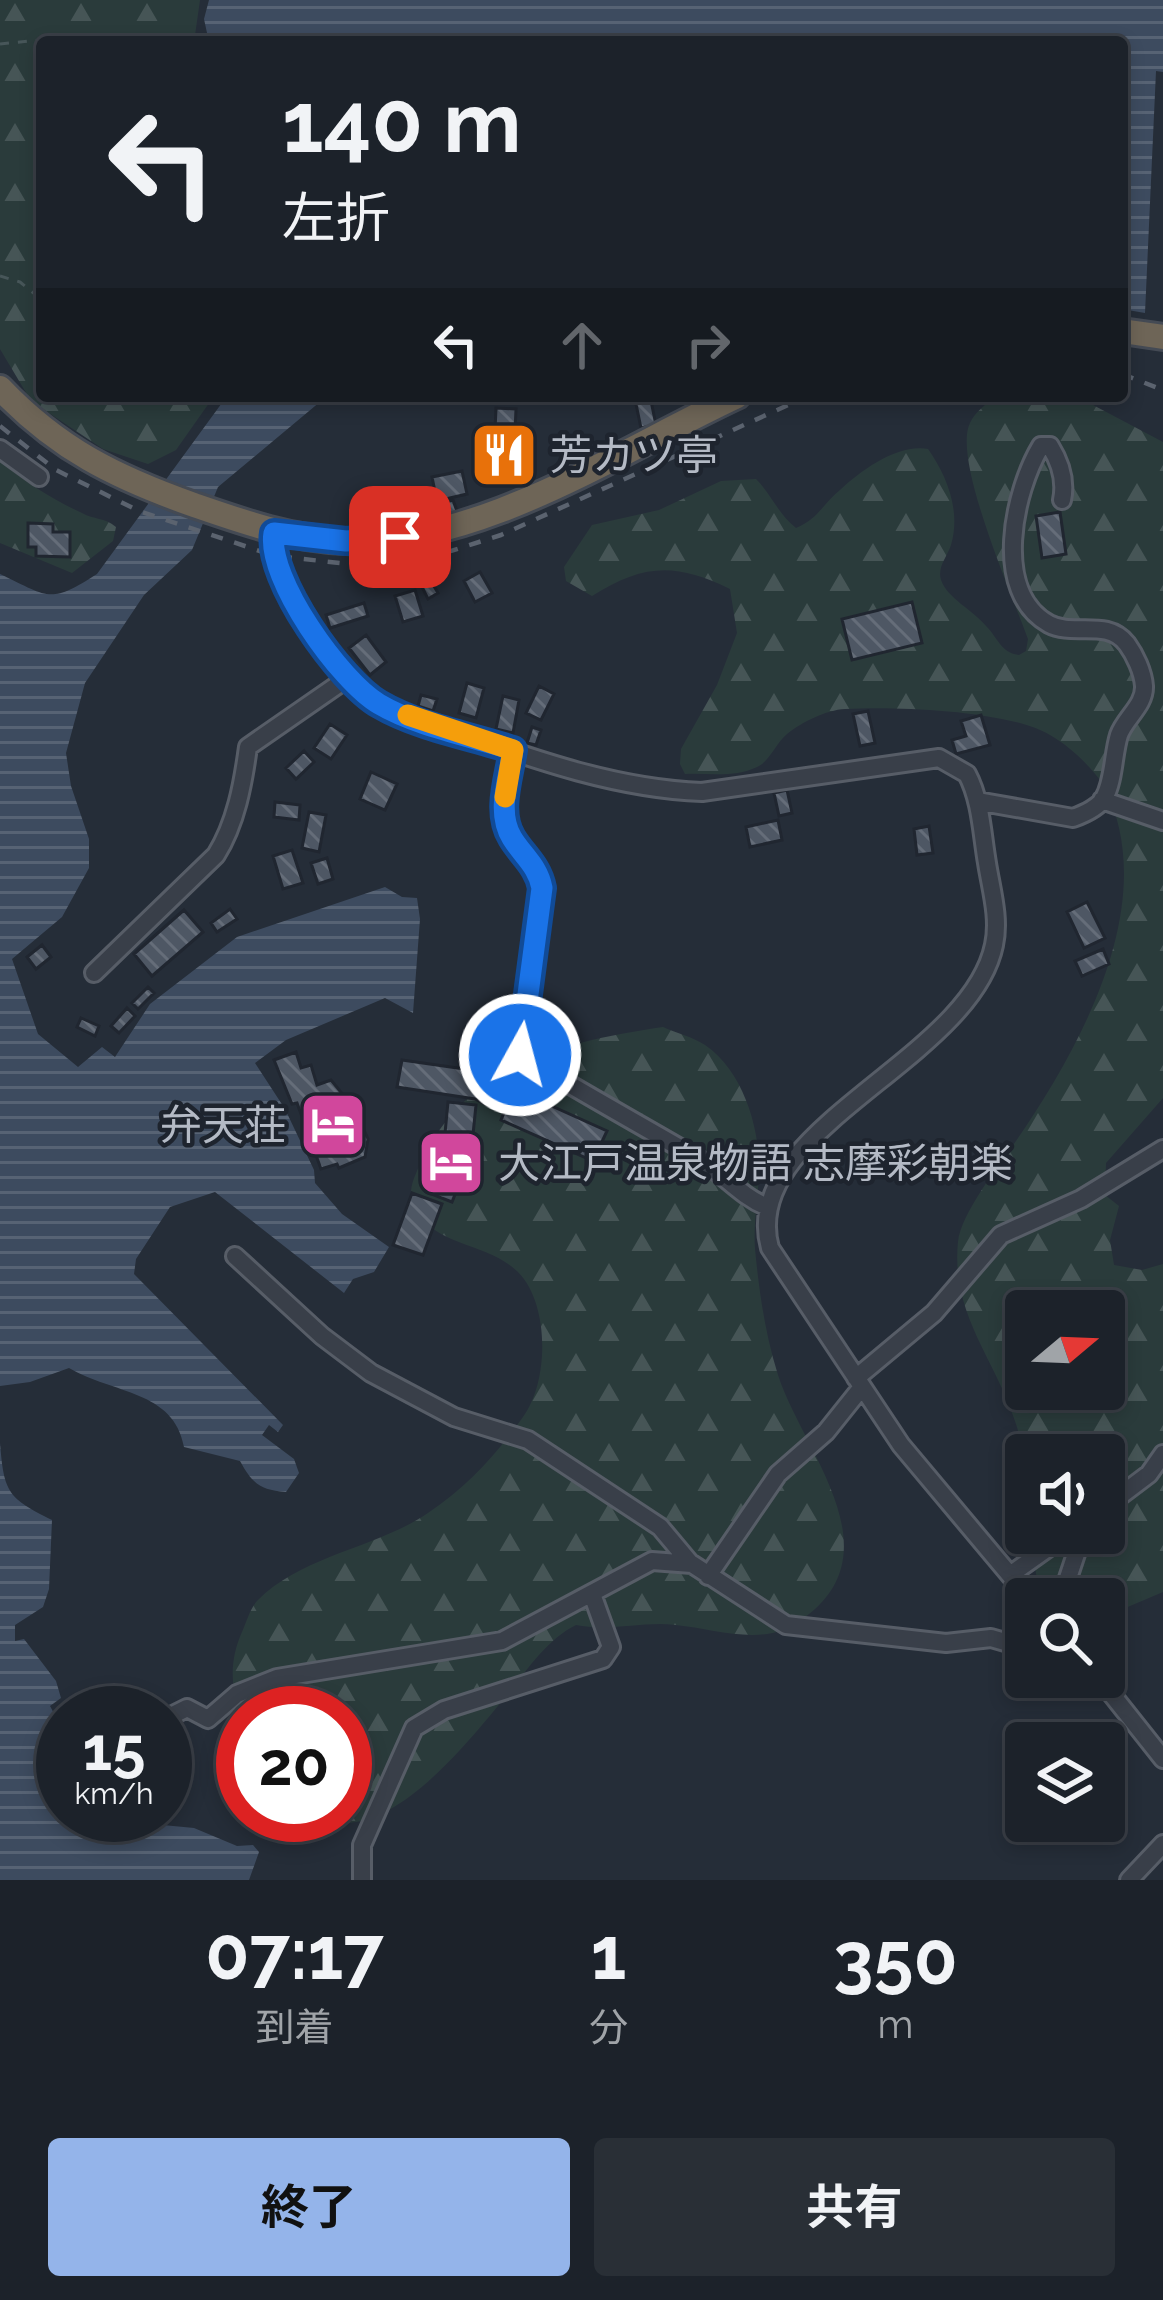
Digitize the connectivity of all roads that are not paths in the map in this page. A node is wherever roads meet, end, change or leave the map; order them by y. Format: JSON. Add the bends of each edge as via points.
{"nodes":[{"id":1,"x":1128,"y":332,"type":"edge"},
{"id":2,"x":1163,"y":337,"type":"edge"},
{"id":3,"x":0,"y":389,"type":"edge"},
{"id":4,"x":719,"y":402,"type":"edge"},
{"id":5,"x":0,"y":449,"type":"edge"},
{"id":6,"x":39,"y":477,"type":"dead end"},
{"id":7,"x":1062,"y":500,"type":"dead end"},
{"id":8,"x":274,"y":533,"type":"junction"},
{"id":9,"x":349,"y":677,"type":"junction"},
{"id":10,"x":513,"y":750,"type":"junction"},
{"id":11,"x":1102,"y":800,"type":"junction"},
{"id":12,"x":977,"y":801,"type":"junction"},
{"id":13,"x":1163,"y":821,"type":"edge"},
{"id":14,"x":94,"y":973,"type":"dead end"},
{"id":15,"x":1163,"y":1149,"type":"edge"},
{"id":16,"x":767,"y":1207,"type":"junction"},
{"id":17,"x":235,"y":1256,"type":"dead end"},
{"id":18,"x":859,"y":1383,"type":"junction"},
{"id":19,"x":1163,"y":1454,"type":"edge"},
{"id":20,"x":1125,"y":1491,"type":"edge"},
{"id":21,"x":1040,"y":1554,"type":"edge"},
{"id":22,"x":692,"y":1564,"type":"junction"},
{"id":23,"x":1010,"y":1575,"type":"junction"},
{"id":24,"x":708,"y":1576,"type":"junction"},
{"id":25,"x":1012,"y":1578,"type":"edge"},
{"id":26,"x":592,"y":1594,"type":"junction"},
{"id":27,"x":1005,"y":1642,"type":"edge"},
{"id":28,"x":1115,"y":1698,"type":"edge"},
{"id":29,"x":192,"y":1711,"type":"edge"},
{"id":30,"x":1163,"y":1759,"type":"edge"},
{"id":31,"x":1163,"y":1844,"type":"edge"},
{"id":32,"x":362,"y":1880,"type":"edge"},
{"id":33,"x":1129,"y":1880,"type":"edge"}],
"edges":[{"from":1,"to":2,"type":"highway"},
{"from":3,"to":8,"type":"highway","via":[[43,430],[134,484]]},
{"from":4,"to":8,"type":"highway","via":[[459,525],[346,541]]},
{"from":5,"to":6,"type":"street"},
{"from":7,"to":11,"type":"street","via":[[1054,451],[1041,446],[1014,523],[1012,555],[1024,595],[1055,627],[1117,634],[1144,687],[1120,732]]},
{"from":8,"to":9,"type":"street","via":[[286,585]]},
{"from":9,"to":10,"type":"street","via":[[385,708]]},
{"from":9,"to":14,"type":"street","via":[[248,747],[216,855]]},
{"from":10,"to":12,"type":"street","via":[[614,782],[702,792],[939,758],[967,774]]},
{"from":10,"to":16,"type":"street","via":[[502,814],[542,888],[520,1055]]},
{"from":11,"to":12,"type":"street","via":[[1073,818]]},
{"from":11,"to":13,"type":"street"},
{"from":12,"to":16,"type":"street","via":[[996,922],[989,960],[952,1019],[803,1147]]},
{"from":15,"to":18,"type":"street","via":[[1001,1235]]},
{"from":16,"to":18,"type":"street","via":[[770,1248]]},
{"from":17,"to":22,"type":"street","via":[[370,1373],[550,1454],[660,1527]]},
{"from":18,"to":23,"type":"street"},
{"from":18,"to":24,"type":"street","via":[[826,1432],[778,1474]]},
{"from":19,"to":20,"type":"street"},
{"from":21,"to":23,"type":"street"},
{"from":22,"to":24,"type":"street"},
{"from":22,"to":26,"type":"street","via":[[637,1566]]},
{"from":23,"to":25,"type":"street"},
{"from":24,"to":27,"type":"street","via":[[798,1628]]},
{"from":26,"to":29,"type":"street","via":[[502,1642],[278,1678],[237,1694],[208,1719]]},
{"from":26,"to":32,"type":"street","via":[[611,1647],[603,1659],[444,1710],[414,1728],[362,1845]]},
{"from":28,"to":30,"type":"street"},
{"from":31,"to":33,"type":"street"}]}
